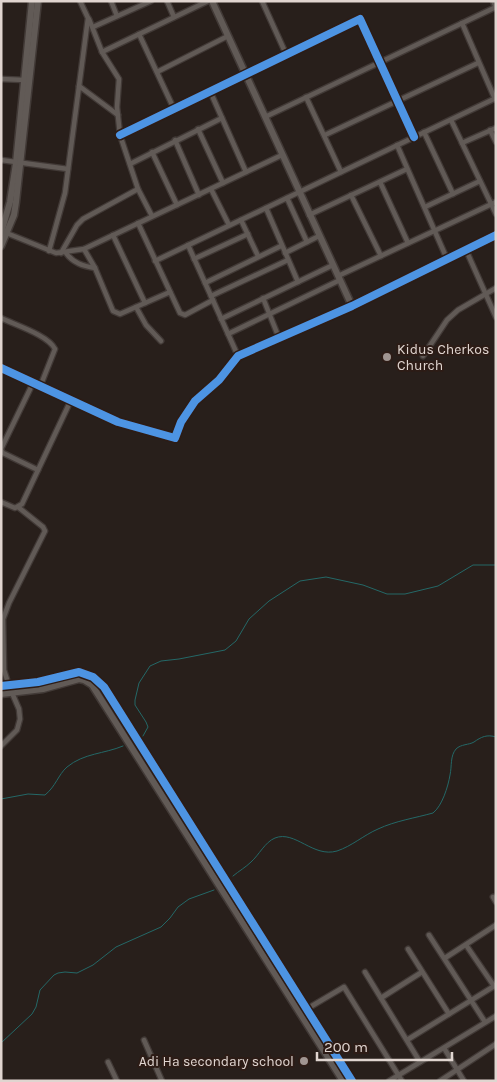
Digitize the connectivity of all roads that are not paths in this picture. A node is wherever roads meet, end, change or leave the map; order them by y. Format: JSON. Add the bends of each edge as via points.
{"nodes":[{"id":1,"x":32,"y":1,"type":"edge"},
{"id":2,"x":38,"y":1,"type":"edge"},
{"id":3,"x":80,"y":1,"type":"edge"},
{"id":4,"x":110,"y":1,"type":"edge"},
{"id":5,"x":150,"y":1,"type":"edge"},
{"id":6,"x":167,"y":1,"type":"edge"},
{"id":7,"x":210,"y":1,"type":"edge"},
{"id":8,"x":262,"y":1,"type":"edge"},
{"id":9,"x":494,"y":1,"type":"edge"},
{"id":10,"x":139,"y":4,"type":"edge"},
{"id":11,"x":496,"y":6,"type":"edge"},
{"id":12,"x":117,"y":16,"type":"junction"},
{"id":13,"x":174,"y":17,"type":"junction"},
{"id":14,"x":88,"y":18,"type":"junction"},
{"id":15,"x":462,"y":24,"type":"junction"},
{"id":16,"x":32,"y":27,"type":"junction"},
{"id":17,"x":93,"y":27,"type":"junction"},
{"id":18,"x":139,"y":34,"type":"junction"},
{"id":19,"x":228,"y":36,"type":"junction"},
{"id":20,"x":102,"y":52,"type":"junction"},
{"id":21,"x":286,"y":54,"type":"junction"},
{"id":22,"x":380,"y":62,"type":"junction"},
{"id":23,"x":478,"y":63,"type":"junction"},
{"id":24,"x":157,"y":72,"type":"junction"},
{"id":25,"x":245,"y":74,"type":"junction"},
{"id":26,"x":1,"y":79,"type":"edge"},
{"id":27,"x":26,"y":81,"type":"junction"},
{"id":28,"x":79,"y":86,"type":"junction"},
{"id":29,"x":210,"y":91,"type":"junction"},
{"id":30,"x":306,"y":98,"type":"junction"},
{"id":31,"x":495,"y":98,"type":"edge"},
{"id":32,"x":398,"y":100,"type":"junction"},
{"id":33,"x":174,"y":109,"type":"junction"},
{"id":34,"x":118,"y":115,"type":"junction"},
{"id":35,"x":265,"y":117,"type":"junction"},
{"id":36,"x":222,"y":118,"type":"junction"},
{"id":37,"x":451,"y":120,"type":"junction"},
{"id":38,"x":496,"y":128,"type":"edge"},
{"id":39,"x":198,"y":129,"type":"junction"},
{"id":40,"x":490,"y":130,"type":"junction"},
{"id":41,"x":424,"y":132,"type":"junction"},
{"id":42,"x":120,"y":135,"type":"junction"},
{"id":43,"x":325,"y":135,"type":"junction"},
{"id":44,"x":414,"y":137,"type":"junction"},
{"id":45,"x":175,"y":140,"type":"junction"},
{"id":46,"x":496,"y":142,"type":"edge"},
{"id":47,"x":462,"y":143,"type":"junction"},
{"id":48,"x":397,"y":145,"type":"junction"},
{"id":49,"x":152,"y":152,"type":"junction"},
{"id":50,"x":282,"y":155,"type":"junction"},
{"id":51,"x":1,"y":160,"type":"edge"},
{"id":52,"x":18,"y":163,"type":"junction"},
{"id":53,"x":130,"y":164,"type":"junction"},
{"id":54,"x":68,"y":168,"type":"junction"},
{"id":55,"x":407,"y":169,"type":"junction"},
{"id":56,"x":246,"y":172,"type":"junction"},
{"id":57,"x":341,"y":172,"type":"junction"},
{"id":58,"x":480,"y":181,"type":"junction"},
{"id":59,"x":380,"y":182,"type":"junction"},
{"id":60,"x":223,"y":183,"type":"junction"},
{"id":61,"x":211,"y":188,"type":"junction"},
{"id":62,"x":138,"y":189,"type":"junction"},
{"id":63,"x":299,"y":192,"type":"junction"},
{"id":64,"x":351,"y":194,"type":"junction"},
{"id":65,"x":453,"y":194,"type":"junction"},
{"id":66,"x":199,"y":195,"type":"junction"},
{"id":67,"x":287,"y":198,"type":"junction"},
{"id":68,"x":493,"y":203,"type":"edge"},
{"id":69,"x":177,"y":205,"type":"junction"},
{"id":70,"x":425,"y":207,"type":"junction"},
{"id":71,"x":266,"y":208,"type":"junction"},
{"id":72,"x":310,"y":214,"type":"junction"},
{"id":73,"x":496,"y":214,"type":"edge"},
{"id":74,"x":152,"y":216,"type":"junction"},
{"id":75,"x":241,"y":220,"type":"junction"},
{"id":76,"x":138,"y":223,"type":"junction"},
{"id":77,"x":228,"y":226,"type":"junction"},
{"id":78,"x":435,"y":231,"type":"junction"},
{"id":79,"x":3,"y":232,"type":"edge"},
{"id":80,"x":248,"y":234,"type":"junction"},
{"id":81,"x":113,"y":235,"type":"junction"},
{"id":82,"x":496,"y":235,"type":"edge"},
{"id":83,"x":319,"y":236,"type":"junction"},
{"id":84,"x":307,"y":242,"type":"junction"},
{"id":85,"x":408,"y":243,"type":"junction"},
{"id":86,"x":188,"y":245,"type":"junction"},
{"id":87,"x":1,"y":246,"type":"edge"},
{"id":88,"x":281,"y":246,"type":"junction"},
{"id":89,"x":84,"y":249,"type":"junction"},
{"id":90,"x":466,"y":250,"type":"junction"},
{"id":91,"x":49,"y":251,"type":"junction"},
{"id":92,"x":64,"y":253,"type":"junction"},
{"id":93,"x":285,"y":253,"type":"junction"},
{"id":94,"x":258,"y":256,"type":"junction"},
{"id":95,"x":381,"y":256,"type":"junction"},
{"id":96,"x":194,"y":259,"type":"junction"},
{"id":97,"x":447,"y":259,"type":"junction"},
{"id":98,"x":155,"y":260,"type":"junction"},
{"id":99,"x":288,"y":260,"type":"junction"},
{"id":100,"x":333,"y":265,"type":"junction"},
{"id":101,"x":94,"y":268,"type":"junction"},
{"id":102,"x":339,"y":278,"type":"junction"},
{"id":103,"x":298,"y":282,"type":"junction"},
{"id":104,"x":205,"y":283,"type":"junction"},
{"id":105,"x":496,"y":288,"type":"edge"},
{"id":106,"x":170,"y":292,"type":"junction"},
{"id":107,"x":486,"y":293,"type":"junction"},
{"id":108,"x":212,"y":298,"type":"junction"},
{"id":109,"x":263,"y":298,"type":"junction"},
{"id":110,"x":146,"y":303,"type":"junction"},
{"id":111,"x":352,"y":306,"type":"junction"},
{"id":112,"x":136,"y":307,"type":"junction"},
{"id":113,"x":269,"y":314,"type":"junction"},
{"id":114,"x":496,"y":317,"type":"edge"},
{"id":115,"x":1,"y":318,"type":"edge"},
{"id":116,"x":221,"y":319,"type":"junction"},
{"id":117,"x":228,"y":334,"type":"junction"},
{"id":118,"x":279,"y":338,"type":"junction"},
{"id":119,"x":161,"y":341,"type":"dead end"},
{"id":120,"x":238,"y":356,"type":"junction"},
{"id":121,"x":423,"y":356,"type":"dead end"},
{"id":122,"x":1,"y":368,"type":"edge"},
{"id":123,"x":33,"y":383,"type":"junction"},
{"id":124,"x":40,"y":387,"type":"junction"},
{"id":125,"x":71,"y":400,"type":"junction"},
{"id":126,"x":1,"y":450,"type":"edge"},
{"id":127,"x":38,"y":470,"type":"junction"},
{"id":128,"x":1,"y":502,"type":"edge"},
{"id":129,"x":18,"y":507,"type":"junction"},
{"id":130,"x":2,"y":627,"type":"edge"},
{"id":131,"x":1,"y":686,"type":"edge"},
{"id":132,"x":9,"y":686,"type":"junction"},
{"id":133,"x":12,"y":693,"type":"junction"},
{"id":134,"x":1,"y":694,"type":"edge"},
{"id":135,"x":1,"y":746,"type":"edge"},
{"id":136,"x":197,"y":842,"type":"junction"},
{"id":137,"x":493,"y":896,"type":"dead end"},
{"id":138,"x":496,"y":902,"type":"edge"},
{"id":139,"x":496,"y":925,"type":"edge"},
{"id":140,"x":257,"y":929,"type":"junction"},
{"id":141,"x":250,"y":934,"type":"junction"},
{"id":142,"x":429,"y":935,"type":"dead end"},
{"id":143,"x":466,"y":945,"type":"junction"},
{"id":144,"x":408,"y":949,"type":"dead end"},
{"id":145,"x":445,"y":958,"type":"junction"},
{"id":146,"x":366,"y":972,"type":"dead end"},
{"id":147,"x":422,"y":972,"type":"junction"},
{"id":148,"x":495,"y":986,"type":"edge"},
{"id":149,"x":381,"y":998,"type":"junction"},
{"id":150,"x":471,"y":1001,"type":"junction"},
{"id":151,"x":307,"y":1010,"type":"junction"},
{"id":152,"x":300,"y":1013,"type":"junction"},
{"id":153,"x":449,"y":1014,"type":"junction"},
{"id":154,"x":496,"y":1016,"type":"edge"},
{"id":155,"x":485,"y":1022,"type":"junction"},
{"id":156,"x":144,"y":1040,"type":"dead end"},
{"id":157,"x":407,"y":1040,"type":"junction"},
{"id":158,"x":495,"y":1046,"type":"edge"},
{"id":159,"x":444,"y":1048,"type":"junction"},
{"id":160,"x":108,"y":1062,"type":"dead end"},
{"id":161,"x":420,"y":1062,"type":"junction"},
{"id":162,"x":456,"y":1069,"type":"junction"},
{"id":163,"x":398,"y":1075,"type":"junction"},
{"id":164,"x":117,"y":1081,"type":"edge"},
{"id":165,"x":162,"y":1081,"type":"edge"},
{"id":166,"x":342,"y":1081,"type":"edge"},
{"id":167,"x":352,"y":1081,"type":"edge"},
{"id":168,"x":389,"y":1081,"type":"edge"},
{"id":169,"x":402,"y":1081,"type":"edge"},
{"id":170,"x":440,"y":1081,"type":"edge"},
{"id":171,"x":464,"y":1081,"type":"edge"}],
"edges":[{"from":1,"to":16,"type":"street"},
{"from":2,"to":16,"type":"street"},
{"from":3,"to":14,"type":"street"},
{"from":4,"to":12,"type":"street"},
{"from":5,"to":10,"type":"street"},
{"from":6,"to":13,"type":"street"},
{"from":7,"to":13,"type":"street"},
{"from":7,"to":19,"type":"street"},
{"from":8,"to":21,"type":"street"},
{"from":9,"to":11,"type":"street"},
{"from":10,"to":12,"type":"street"},
{"from":11,"to":15,"type":"street"},
{"from":12,"to":17,"type":"street"},
{"from":13,"to":18,"type":"street"},
{"from":14,"to":17,"type":"street"},
{"from":14,"to":28,"type":"street"},
{"from":15,"to":22,"type":"street"},
{"from":15,"to":23,"type":"street"},
{"from":16,"to":27,"type":"street"},
{"from":17,"to":20,"type":"street"},
{"from":18,"to":20,"type":"street"},
{"from":18,"to":24,"type":"street"},
{"from":19,"to":24,"type":"street"},
{"from":19,"to":25,"type":"street"},
{"from":20,"to":34,"type":"street","via":[[119,79]]},
{"from":21,"to":22,"type":"street","via":[[360,19]]},
{"from":21,"to":25,"type":"street"},
{"from":22,"to":30,"type":"street"},
{"from":22,"to":32,"type":"street"},
{"from":23,"to":31,"type":"street"},
{"from":23,"to":32,"type":"street"},
{"from":24,"to":33,"type":"street"},
{"from":25,"to":29,"type":"street"},
{"from":25,"to":35,"type":"street"},
{"from":26,"to":27,"type":"street"},
{"from":27,"to":52,"type":"street"},
{"from":28,"to":34,"type":"street"},
{"from":28,"to":54,"type":"street"},
{"from":29,"to":33,"type":"street"},
{"from":29,"to":36,"type":"street"},
{"from":30,"to":35,"type":"street"},
{"from":30,"to":43,"type":"street"},
{"from":31,"to":37,"type":"street"},
{"from":32,"to":43,"type":"street"},
{"from":32,"to":44,"type":"street"},
{"from":33,"to":42,"type":"street"},
{"from":34,"to":42,"type":"street"},
{"from":35,"to":50,"type":"street"},
{"from":36,"to":39,"type":"street"},
{"from":36,"to":56,"type":"street"},
{"from":37,"to":41,"type":"street"},
{"from":37,"to":47,"type":"street"},
{"from":38,"to":40,"type":"street"},
{"from":39,"to":45,"type":"street"},
{"from":39,"to":60,"type":"street"},
{"from":40,"to":46,"type":"street"},
{"from":40,"to":47,"type":"street"},
{"from":41,"to":44,"type":"street"},
{"from":41,"to":65,"type":"street"},
{"from":42,"to":53,"type":"street"},
{"from":43,"to":57,"type":"street"},
{"from":44,"to":48,"type":"street"},
{"from":45,"to":49,"type":"street"},
{"from":45,"to":66,"type":"street"},
{"from":47,"to":58,"type":"street"},
{"from":48,"to":55,"type":"street"},
{"from":48,"to":57,"type":"street"},
{"from":49,"to":53,"type":"street"},
{"from":49,"to":69,"type":"street"},
{"from":50,"to":56,"type":"street"},
{"from":50,"to":63,"type":"street"},
{"from":51,"to":52,"type":"street"},
{"from":52,"to":54,"type":"street"},
{"from":52,"to":79,"type":"street","via":[[13,202]]},
{"from":53,"to":62,"type":"street"},
{"from":54,"to":91,"type":"street","via":[[65,193]]},
{"from":55,"to":59,"type":"street"},
{"from":55,"to":70,"type":"street"},
{"from":56,"to":60,"type":"street"},
{"from":57,"to":63,"type":"street"},
{"from":58,"to":65,"type":"street"},
{"from":58,"to":68,"type":"street"},
{"from":59,"to":64,"type":"street"},
{"from":59,"to":85,"type":"street"},
{"from":60,"to":61,"type":"street"},
{"from":61,"to":66,"type":"street"},
{"from":61,"to":77,"type":"street"},
{"from":62,"to":74,"type":"street"},
{"from":62,"to":92,"type":"street","via":[[83,219]]},
{"from":63,"to":67,"type":"street"},
{"from":63,"to":72,"type":"street"},
{"from":64,"to":72,"type":"street"},
{"from":64,"to":95,"type":"street"},
{"from":65,"to":70,"type":"street"},
{"from":66,"to":69,"type":"street"},
{"from":67,"to":71,"type":"street"},
{"from":67,"to":84,"type":"street"},
{"from":68,"to":73,"type":"street"},
{"from":68,"to":78,"type":"street"},
{"from":69,"to":74,"type":"street"},
{"from":70,"to":78,"type":"street"},
{"from":71,"to":75,"type":"street"},
{"from":71,"to":88,"type":"street"},
{"from":72,"to":83,"type":"street"},
{"from":74,"to":76,"type":"street"},
{"from":75,"to":77,"type":"street"},
{"from":75,"to":80,"type":"street"},
{"from":76,"to":81,"type":"street"},
{"from":76,"to":98,"type":"street"},
{"from":77,"to":86,"type":"street"},
{"from":78,"to":85,"type":"street"},
{"from":78,"to":97,"type":"street"},
{"from":79,"to":87,"type":"street"},
{"from":79,"to":91,"type":"street"},
{"from":80,"to":94,"type":"street"},
{"from":80,"to":96,"type":"street"},
{"from":81,"to":89,"type":"street"},
{"from":81,"to":110,"type":"street"},
{"from":82,"to":90,"type":"street"},
{"from":83,"to":84,"type":"street"},
{"from":83,"to":100,"type":"street"},
{"from":84,"to":93,"type":"street"},
{"from":85,"to":95,"type":"street"},
{"from":86,"to":96,"type":"street"},
{"from":86,"to":98,"type":"street"},
{"from":88,"to":93,"type":"street"},
{"from":88,"to":94,"type":"street"},
{"from":89,"to":92,"type":"street"},
{"from":89,"to":101,"type":"street"},
{"from":90,"to":97,"type":"street"},
{"from":90,"to":107,"type":"street"},
{"from":91,"to":92,"type":"street"},
{"from":92,"to":101,"type":"street","via":[[79,264]]},
{"from":93,"to":99,"type":"street"},
{"from":94,"to":104,"type":"street"},
{"from":95,"to":102,"type":"street"},
{"from":96,"to":104,"type":"street"},
{"from":97,"to":111,"type":"street"},
{"from":98,"to":106,"type":"street"},
{"from":99,"to":103,"type":"street"},
{"from":99,"to":108,"type":"street"},
{"from":100,"to":102,"type":"street"},
{"from":100,"to":103,"type":"street"},
{"from":101,"to":112,"type":"street","via":[[115,313]]},
{"from":102,"to":111,"type":"street"},
{"from":102,"to":113,"type":"street"},
{"from":103,"to":109,"type":"street"},
{"from":104,"to":108,"type":"street"},
{"from":105,"to":107,"type":"street"},
{"from":106,"to":108,"type":"street","via":[[183,315]]},
{"from":106,"to":110,"type":"street"},
{"from":107,"to":114,"type":"street"},
{"from":107,"to":121,"type":"street","via":[[447,320]]},
{"from":108,"to":116,"type":"street"},
{"from":109,"to":113,"type":"street"},
{"from":109,"to":116,"type":"street"},
{"from":110,"to":112,"type":"street"},
{"from":111,"to":118,"type":"street"},
{"from":112,"to":119,"type":"street","via":[[146,325]]},
{"from":113,"to":117,"type":"street"},
{"from":113,"to":118,"type":"street"},
{"from":115,"to":124,"type":"street","via":[[54,346]]},
{"from":116,"to":117,"type":"street"},
{"from":117,"to":120,"type":"street"},
{"from":118,"to":120,"type":"street"},
{"from":120,"to":125,"type":"street","via":[[219,380],[195,401],[175,438],[118,422]]},
{"from":122,"to":123,"type":"street"},
{"from":123,"to":124,"type":"street"},
{"from":123,"to":126,"type":"street"},
{"from":124,"to":125,"type":"street"},
{"from":125,"to":127,"type":"street"},
{"from":126,"to":127,"type":"street"},
{"from":127,"to":129,"type":"street"},
{"from":128,"to":129,"type":"street"},
{"from":129,"to":130,"type":"street","via":[[43,527],[45,534],[9,603]]},
{"from":130,"to":132,"type":"street","via":[[4,670]]},
{"from":131,"to":132,"type":"street"},
{"from":132,"to":133,"type":"street"},
{"from":132,"to":136,"type":"street","via":[[71,673],[93,676],[109,694]]},
{"from":133,"to":134,"type":"street"},
{"from":133,"to":135,"type":"street","via":[[20,719],[17,730]]},
{"from":133,"to":136,"type":"street","via":[[79,679],[92,685]]},
{"from":136,"to":140,"type":"street"},
{"from":136,"to":141,"type":"street"},
{"from":137,"to":138,"type":"street"},
{"from":139,"to":143,"type":"street"},
{"from":140,"to":141,"type":"street"},
{"from":140,"to":151,"type":"street"},
{"from":141,"to":152,"type":"street"},
{"from":142,"to":145,"type":"street"},
{"from":143,"to":145,"type":"street"},
{"from":143,"to":148,"type":"street"},
{"from":144,"to":147,"type":"street"},
{"from":145,"to":150,"type":"street"},
{"from":146,"to":149,"type":"street"},
{"from":147,"to":149,"type":"street"},
{"from":147,"to":153,"type":"street"},
{"from":148,"to":150,"type":"street"},
{"from":149,"to":157,"type":"street"},
{"from":150,"to":153,"type":"street"},
{"from":150,"to":155,"type":"street"},
{"from":151,"to":152,"type":"street"},
{"from":151,"to":163,"type":"street","via":[[344,987]]},
{"from":151,"to":167,"type":"street"},
{"from":152,"to":166,"type":"street"},
{"from":153,"to":157,"type":"street"},
{"from":154,"to":155,"type":"street"},
{"from":155,"to":159,"type":"street"},
{"from":156,"to":165,"type":"street"},
{"from":157,"to":161,"type":"street"},
{"from":158,"to":162,"type":"street"},
{"from":159,"to":161,"type":"street"},
{"from":159,"to":162,"type":"street"},
{"from":160,"to":164,"type":"street"},
{"from":161,"to":163,"type":"street"},
{"from":162,"to":170,"type":"street"},
{"from":162,"to":171,"type":"street"},
{"from":163,"to":168,"type":"street"},
{"from":163,"to":169,"type":"street"}]}
